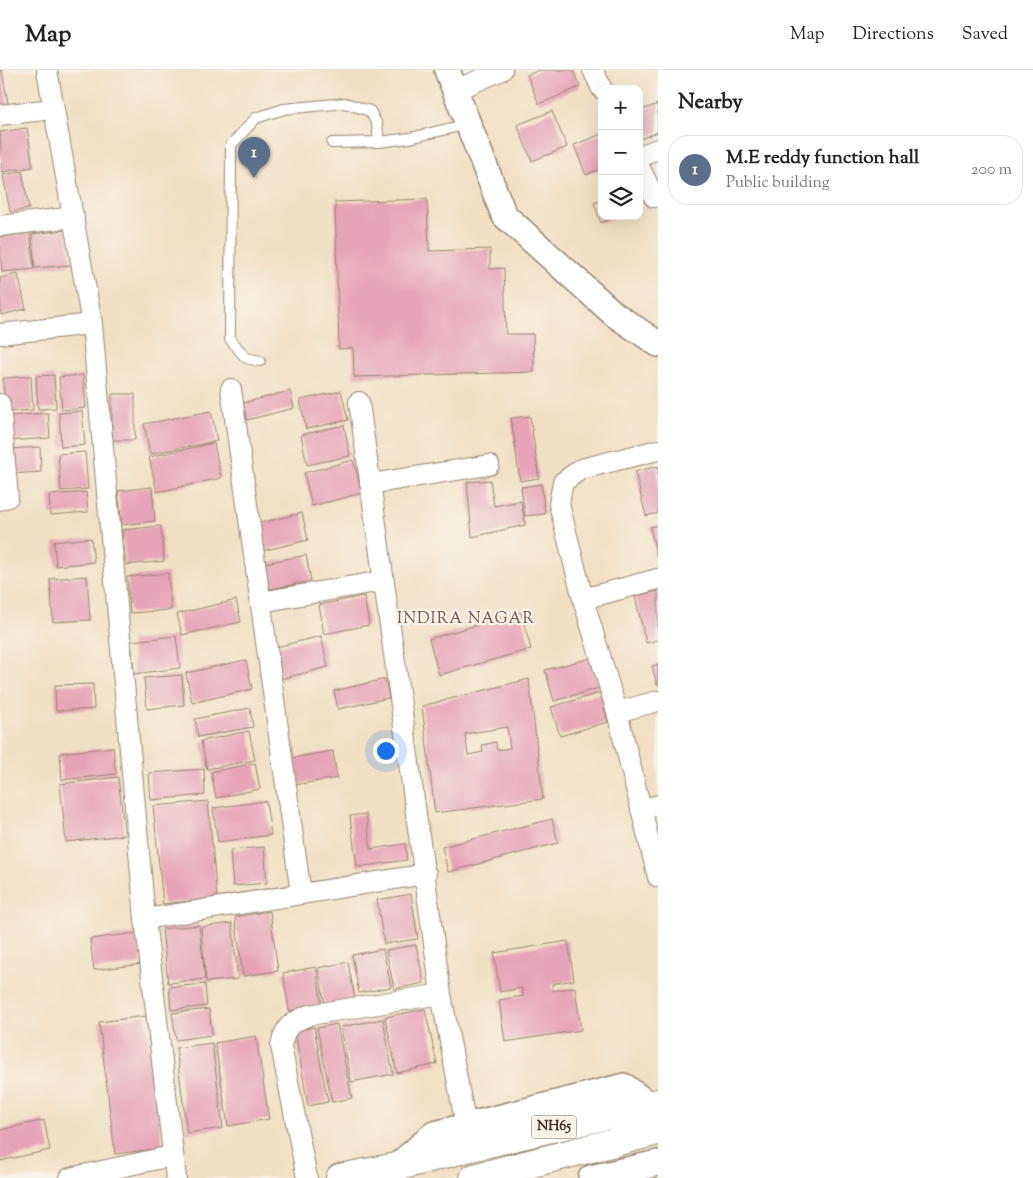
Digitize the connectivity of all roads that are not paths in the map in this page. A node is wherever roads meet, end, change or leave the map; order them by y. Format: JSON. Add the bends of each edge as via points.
{"nodes":[{"id":1,"x":47,"y":70,"type":"edge"},
{"id":2,"x":502,"y":70,"type":"edge"},
{"id":3,"x":593,"y":70,"type":"edge"},
{"id":4,"x":452,"y":80,"type":"edge"},
{"id":5,"x":600,"y":85,"type":"edge"},
{"id":6,"x":53,"y":108,"type":"junction"},
{"id":7,"x":0,"y":115,"type":"edge"},
{"id":8,"x":469,"y":124,"type":"junction"},
{"id":9,"x":379,"y":142,"type":"junction"},
{"id":10,"x":332,"y":143,"type":"dead end"},
{"id":11,"x":658,"y":149,"type":"edge"},
{"id":12,"x":643,"y":155,"type":"edge"},
{"id":13,"x":643,"y":174,"type":"edge"},
{"id":14,"x":654,"y":197,"type":"dead end"},
{"id":15,"x":74,"y":217,"type":"junction"},
{"id":16,"x":0,"y":226,"type":"edge"},
{"id":17,"x":92,"y":324,"type":"junction"},
{"id":18,"x":0,"y":334,"type":"edge"},
{"id":19,"x":658,"y":344,"type":"edge"},
{"id":20,"x":260,"y":361,"type":"dead end"},
{"id":21,"x":231,"y":389,"type":"dead end"},
{"id":22,"x":359,"y":402,"type":"dead end"},
{"id":23,"x":0,"y":404,"type":"edge"},
{"id":24,"x":658,"y":450,"type":"edge"},
{"id":25,"x":489,"y":466,"type":"dead end"},
{"id":26,"x":370,"y":484,"type":"junction"},
{"id":27,"x":0,"y":500,"type":"edge"},
{"id":28,"x":658,"y":579,"type":"edge"},
{"id":29,"x":382,"y":581,"type":"junction"},
{"id":30,"x":583,"y":599,"type":"junction"},
{"id":31,"x":261,"y":602,"type":"junction"},
{"id":32,"x":658,"y":701,"type":"edge"},
{"id":33,"x":617,"y":712,"type":"junction"},
{"id":34,"x":650,"y":808,"type":"edge"},
{"id":35,"x":426,"y":874,"type":"junction"},
{"id":36,"x":658,"y":878,"type":"edge"},
{"id":37,"x":302,"y":894,"type":"junction"},
{"id":38,"x":145,"y":919,"type":"junction"},
{"id":39,"x":441,"y":994,"type":"junction"},
{"id":40,"x":654,"y":1104,"type":"edge"},
{"id":41,"x":466,"y":1126,"type":"junction"},
{"id":42,"x":658,"y":1132,"type":"edge"},
{"id":43,"x":579,"y":1153,"type":"junction"},
{"id":44,"x":171,"y":1156,"type":"junction"},
{"id":45,"x":658,"y":1163,"type":"edge"},
{"id":46,"x":396,"y":1167,"type":"junction"},
{"id":47,"x":481,"y":1177,"type":"edge"},
{"id":48,"x":70,"y":1178,"type":"edge"},
{"id":49,"x":176,"y":1178,"type":"edge"},
{"id":50,"x":307,"y":1178,"type":"edge"},
{"id":51,"x":340,"y":1178,"type":"edge"},
{"id":52,"x":557,"y":1178,"type":"edge"},
{"id":53,"x":591,"y":1178,"type":"edge"}],
"edges":[{"from":1,"to":6,"type":"street"},
{"from":2,"to":4,"type":"street"},
{"from":3,"to":5,"type":"street"},
{"from":4,"to":8,"type":"street"},
{"from":6,"to":7,"type":"street"},
{"from":6,"to":15,"type":"street"},
{"from":8,"to":9,"type":"lane"},
{"from":8,"to":19,"type":"street","via":[[504,215],[614,314]]},
{"from":9,"to":10,"type":"lane"},
{"from":9,"to":20,"type":"lane","via":[[377,124],[370,111],[345,103],[284,108],[256,118],[232,146],[230,339],[246,358]]},
{"from":11,"to":12,"type":"street"},
{"from":13,"to":14,"type":"street"},
{"from":15,"to":16,"type":"street"},
{"from":15,"to":17,"type":"street"},
{"from":17,"to":18,"type":"street"},
{"from":17,"to":38,"type":"street"},
{"from":21,"to":31,"type":"street"},
{"from":22,"to":26,"type":"street"},
{"from":23,"to":27,"type":"street","via":[[8,497]]},
{"from":24,"to":30,"type":"street","via":[[581,469],[563,482],[559,504]]},
{"from":25,"to":26,"type":"street"},
{"from":26,"to":29,"type":"street"},
{"from":28,"to":30,"type":"street"},
{"from":29,"to":31,"type":"street"},
{"from":29,"to":35,"type":"street"},
{"from":30,"to":33,"type":"street"},
{"from":31,"to":37,"type":"street"},
{"from":32,"to":33,"type":"street"},
{"from":33,"to":34,"type":"street"},
{"from":34,"to":36,"type":"street"},
{"from":35,"to":37,"type":"street"},
{"from":35,"to":39,"type":"street"},
{"from":37,"to":38,"type":"street"},
{"from":38,"to":44,"type":"street"},
{"from":39,"to":41,"type":"street"},
{"from":39,"to":50,"type":"street","via":[[309,1015],[296,1020],[285,1030],[282,1046]]},
{"from":40,"to":41,"type":"street","via":[[624,1086]]},
{"from":40,"to":46,"type":"highway","number":"NH65"},
{"from":41,"to":46,"type":"street","via":[[434,1134]]},
{"from":42,"to":43,"type":"highway","number":"NH65"},
{"from":43,"to":47,"type":"highway","number":"NH65"},
{"from":43,"to":52,"type":"highway"},
{"from":44,"to":48,"type":"street"},
{"from":44,"to":49,"type":"street"},
{"from":45,"to":53,"type":"street"},
{"from":46,"to":51,"type":"highway","number":"NH65"}]}
